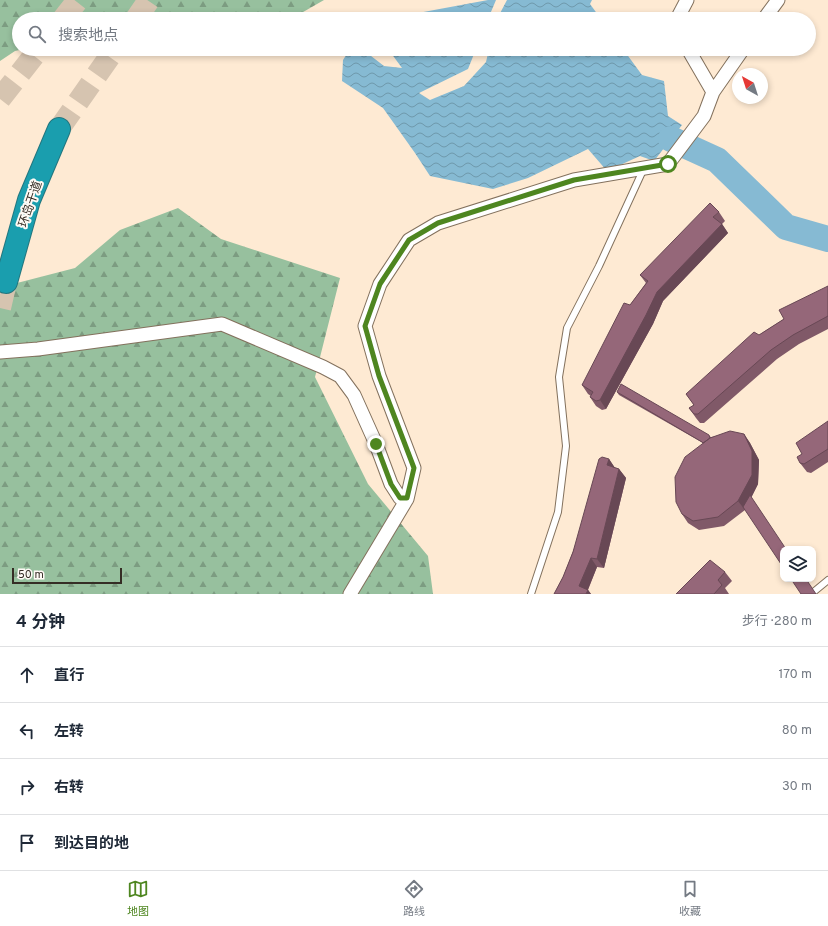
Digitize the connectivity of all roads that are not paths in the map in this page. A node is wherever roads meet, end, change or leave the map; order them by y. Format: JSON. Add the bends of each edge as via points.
{"nodes":[{"id":1,"x":687,"y":0,"type":"edge"},
{"id":2,"x":778,"y":0,"type":"edge"},
{"id":3,"x":681,"y":12,"type":"edge"},
{"id":4,"x":769,"y":12,"type":"edge"},
{"id":5,"x":692,"y":56,"type":"edge"},
{"id":6,"x":738,"y":56,"type":"edge"},
{"id":7,"x":713,"y":92,"type":"junction"},
{"id":8,"x":59,"y":129,"type":"tunnel mouth"},
{"id":9,"x":644,"y":168,"type":"junction"},
{"id":10,"x":6,"y":282,"type":"tunnel mouth"},
{"id":11,"x":0,"y":352,"type":"edge"},
{"id":12,"x":407,"y":498,"type":"junction"},
{"id":13,"x":828,"y":580,"type":"edge"},
{"id":14,"x":350,"y":594,"type":"edge"},
{"id":15,"x":530,"y":594,"type":"edge"},
{"id":16,"x":811,"y":594,"type":"edge"}],
"edges":[{"from":1,"to":3,"type":"street"},
{"from":2,"to":4,"type":"street"},
{"from":5,"to":7,"type":"street"},
{"from":6,"to":7,"type":"street"},
{"from":7,"to":9,"type":"street","via":[[704,116],[668,164]]},
{"from":8,"to":10,"type":"highway","name":"环岛干道","via":[[29,200]]},
{"from":9,"to":12,"type":"street","via":[[574,180],[438,223],[409,240],[380,284],[365,326],[379,376],[414,468]]},
{"from":9,"to":15,"type":"lane","via":[[567,328],[559,377],[566,446],[558,512]]},
{"from":11,"to":12,"type":"street","via":[[38,350],[222,324],[340,376],[354,395],[391,484],[400,498]]},
{"from":12,"to":14,"type":"street"},
{"from":13,"to":16,"type":"lane"}]}
